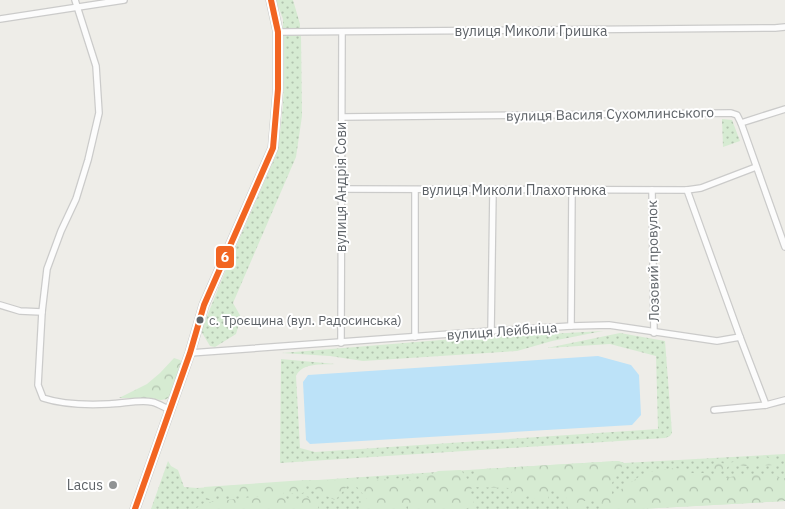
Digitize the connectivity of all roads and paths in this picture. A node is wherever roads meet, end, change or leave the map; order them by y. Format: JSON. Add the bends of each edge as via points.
{"nodes":[{"id":1,"x":75,"y":0,"type":"edge"},
{"id":2,"x":124,"y":0,"type":"edge"},
{"id":3,"x":271,"y":0,"type":"edge"},
{"id":4,"x":78,"y":8,"type":"junction"},
{"id":5,"x":0,"y":20,"type":"edge"},
{"id":6,"x":785,"y":28,"type":"edge"},
{"id":7,"x":278,"y":32,"type":"junction"},
{"id":8,"x":342,"y":32,"type":"junction"},
{"id":9,"x":785,"y":109,"type":"edge"},
{"id":10,"x":342,"y":117,"type":"junction"},
{"id":11,"x":741,"y":124,"type":"junction"},
{"id":12,"x":756,"y":167,"type":"junction"},
{"id":13,"x":341,"y":190,"type":"junction"},
{"id":14,"x":415,"y":190,"type":"junction"},
{"id":15,"x":493,"y":190,"type":"junction"},
{"id":16,"x":572,"y":190,"type":"junction"},
{"id":17,"x":652,"y":190,"type":"junction"},
{"id":18,"x":687,"y":190,"type":"junction"},
{"id":19,"x":785,"y":247,"type":"edge"},
{"id":20,"x":0,"y":305,"type":"edge"},
{"id":21,"x":42,"y":312,"type":"junction"},
{"id":22,"x":571,"y":326,"type":"junction"},
{"id":23,"x":491,"y":331,"type":"junction"},
{"id":24,"x":654,"y":333,"type":"junction"},
{"id":25,"x":415,"y":337,"type":"junction"},
{"id":26,"x":740,"y":337,"type":"junction"},
{"id":27,"x":341,"y":343,"type":"junction"},
{"id":28,"x":190,"y":353,"type":"junction"},
{"id":29,"x":785,"y":400,"type":"edge"},
{"id":30,"x":766,"y":405,"type":"junction"},
{"id":31,"x":170,"y":410,"type":"junction"},
{"id":32,"x":714,"y":410,"type":"dead end"},
{"id":33,"x":135,"y":509,"type":"edge"}],
"edges":[{"from":1,"to":4,"type":"street"},
{"from":2,"to":4,"type":"street"},
{"from":3,"to":7,"type":"street"},
{"from":4,"to":5,"type":"street"},
{"from":4,"to":21,"type":"street","via":[[96,66],[99,113],[76,199],[47,269]]},
{"from":6,"to":8,"type":"street","name":"вулиця Миколи Гришка"},
{"from":7,"to":8,"type":"street","name":"вулиця Миколи Гришка"},
{"from":7,"to":28,"type":"street","via":[[273,148],[204,305]]},
{"from":8,"to":10,"type":"street","name":"вулиця Андрія Сови"},
{"from":9,"to":11,"type":"street"},
{"from":10,"to":11,"type":"street","name":"вулиця Василя Сухомлинського","via":[[731,113],[737,115]]},
{"from":10,"to":13,"type":"street","name":"вулиця Андрія Сови"},
{"from":11,"to":12,"type":"street"},
{"from":12,"to":18,"type":"street","name":"вулиця Миколи Плахотнюка","via":[[701,188]]},
{"from":12,"to":19,"type":"street"},
{"from":13,"to":14,"type":"street","name":"вулиця Миколи Плахотнюка"},
{"from":13,"to":27,"type":"street","name":"вулиця Андрія Сови"},
{"from":14,"to":15,"type":"street","name":"вулиця Миколи Плахотнюка"},
{"from":14,"to":25,"type":"street"},
{"from":15,"to":16,"type":"street","name":"вулиця Миколи Плахотнюка"},
{"from":15,"to":23,"type":"street"},
{"from":16,"to":17,"type":"street","name":"вулиця Миколи Плахотнюка"},
{"from":16,"to":22,"type":"street"},
{"from":17,"to":18,"type":"street","name":"вулиця Миколи Плахотнюка"},
{"from":17,"to":24,"type":"street","name":"Лозовий провулок"},
{"from":18,"to":26,"type":"street"},
{"from":20,"to":21,"type":"street","via":[[20,311]]},
{"from":21,"to":31,"type":"street","via":[[38,385],[44,398],[74,404],[153,402]]},
{"from":22,"to":23,"type":"street","name":"вулиця Лейбніца"},
{"from":22,"to":24,"type":"street","name":"вулиця Лейбніца","via":[[609,326]]},
{"from":23,"to":25,"type":"street","name":"вулиця Лейбніца"},
{"from":24,"to":26,"type":"street","name":"вулиця Лейбніца","via":[[717,341]]},
{"from":25,"to":27,"type":"street","name":"вулиця Лейбніца"},
{"from":26,"to":30,"type":"street"},
{"from":27,"to":28,"type":"street","name":"вулиця Лейбніца"},
{"from":28,"to":31,"type":"street"},
{"from":29,"to":30,"type":"street"},
{"from":30,"to":32,"type":"street"},
{"from":31,"to":33,"type":"street"}]}
